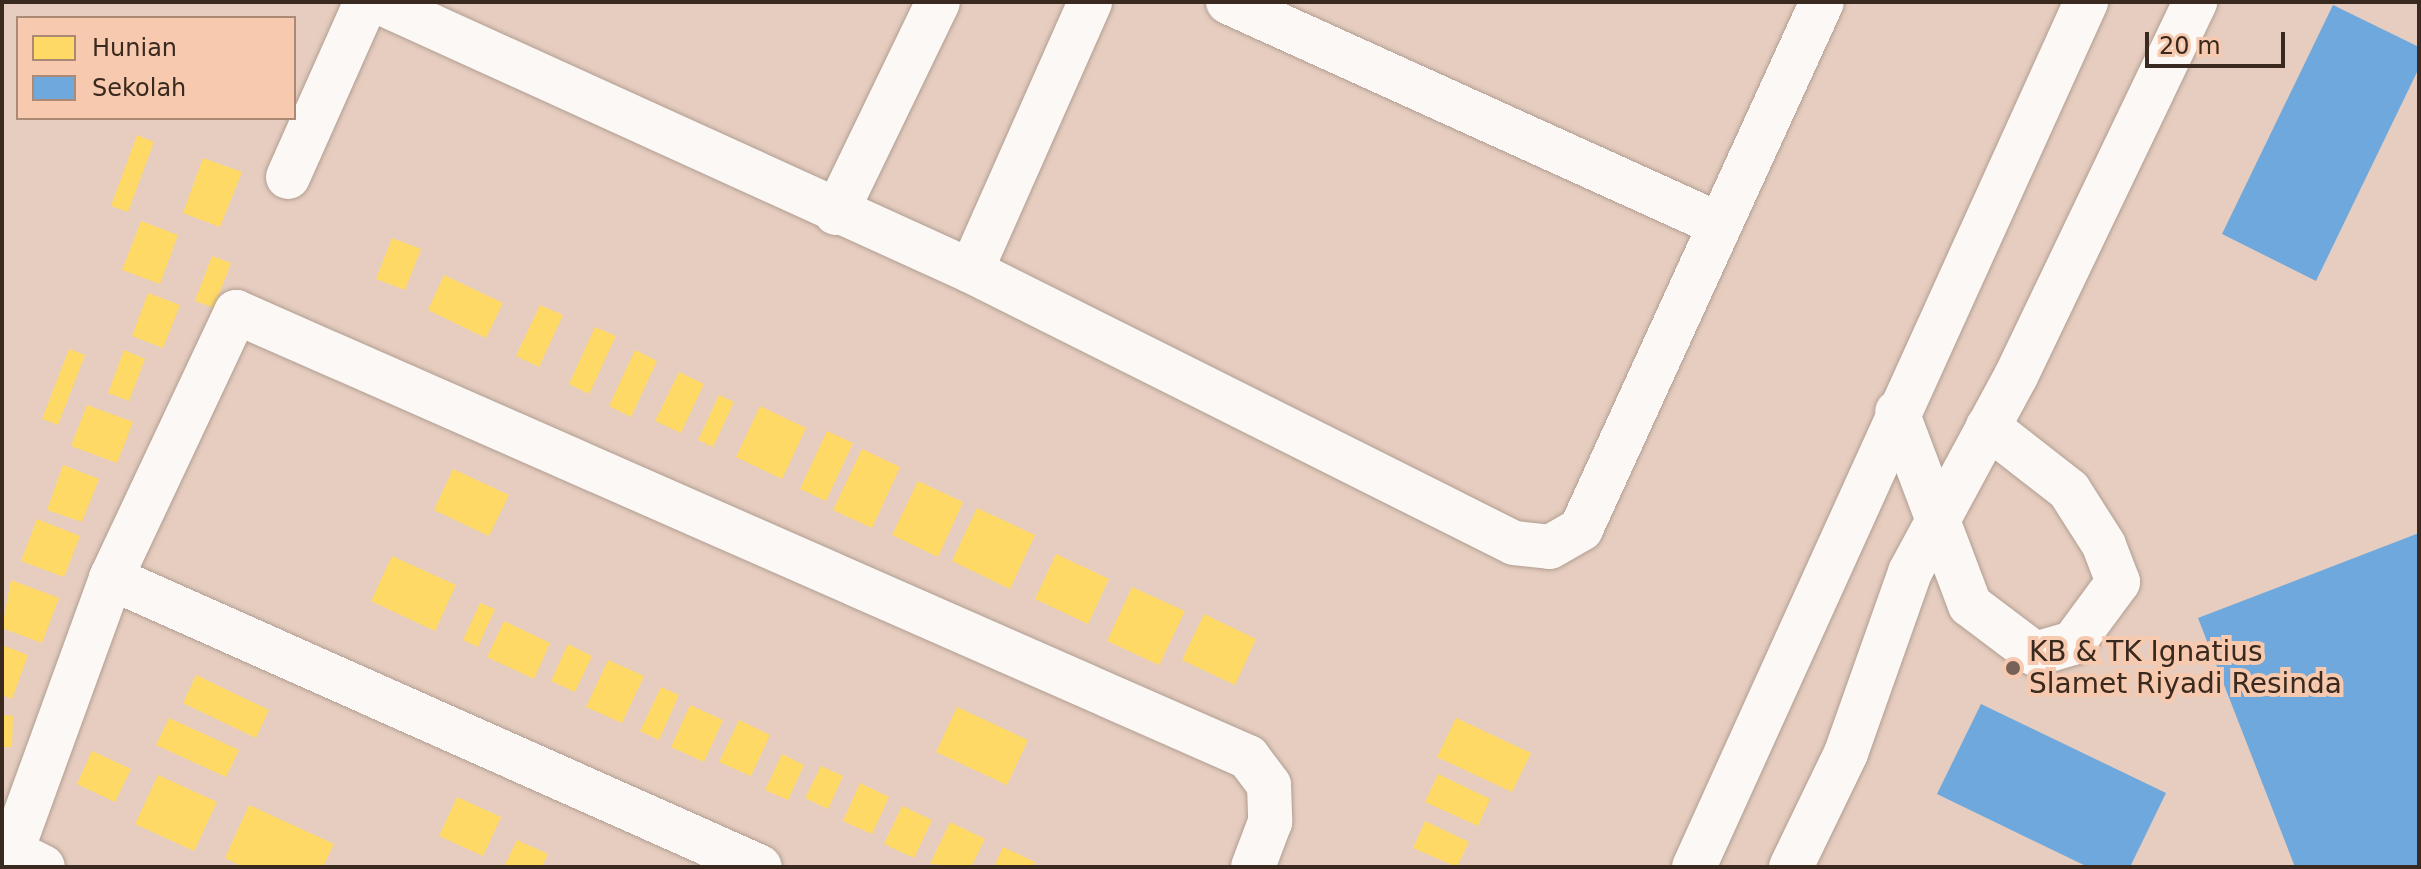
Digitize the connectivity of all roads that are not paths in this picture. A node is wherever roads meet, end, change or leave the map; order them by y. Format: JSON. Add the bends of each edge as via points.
{"nodes":[{"id":1,"x":366,"y":2,"type":"edge"},
{"id":2,"x":379,"y":2,"type":"edge"},
{"id":3,"x":938,"y":2,"type":"edge"},
{"id":4,"x":1090,"y":2,"type":"edge"},
{"id":5,"x":1228,"y":2,"type":"edge"},
{"id":6,"x":1822,"y":2,"type":"edge"},
{"id":7,"x":2086,"y":2,"type":"edge"},
{"id":8,"x":2195,"y":2,"type":"edge"},
{"id":9,"x":288,"y":177,"type":"dead end"},
{"id":10,"x":836,"y":213,"type":"junction"},
{"id":11,"x":1718,"y":224,"type":"junction"},
{"id":12,"x":971,"y":271,"type":"junction"},
{"id":13,"x":1897,"y":412,"type":"junction"},
{"id":14,"x":1988,"y":427,"type":"junction"},
{"id":15,"x":1936,"y":521,"type":"junction"},
{"id":16,"x":111,"y":578,"type":"junction"},
{"id":17,"x":19,"y":861,"type":"edge"},
{"id":18,"x":760,"y":867,"type":"edge"},
{"id":19,"x":1253,"y":867,"type":"edge"},
{"id":20,"x":1694,"y":867,"type":"edge"},
{"id":21,"x":1791,"y":867,"type":"edge"}],
"edges":[{"from":1,"to":9,"type":"street"},
{"from":2,"to":10,"type":"street"},
{"from":3,"to":10,"type":"street"},
{"from":4,"to":12,"type":"street"},
{"from":5,"to":11,"type":"street"},
{"from":6,"to":11,"type":"street"},
{"from":7,"to":13,"type":"street"},
{"from":8,"to":14,"type":"street"},
{"from":10,"to":12,"type":"street"},
{"from":11,"to":12,"type":"street","via":[[1581,529],[1550,547],[1514,543]]},
{"from":13,"to":15,"type":"street"},
{"from":13,"to":20,"type":"street"},
{"from":14,"to":15,"type":"street"},
{"from":14,"to":15,"type":"street","via":[[2069,490],[2104,545],[2118,582],[2102,613],[2073,643],[2035,654],[1970,605]]},
{"from":15,"to":21,"type":"street","via":[[1846,753]]},
{"from":16,"to":17,"type":"street"},
{"from":16,"to":18,"type":"street"},
{"from":16,"to":19,"type":"street","via":[[236,312],[1248,757],[1269,785],[1270,822]]}]}
